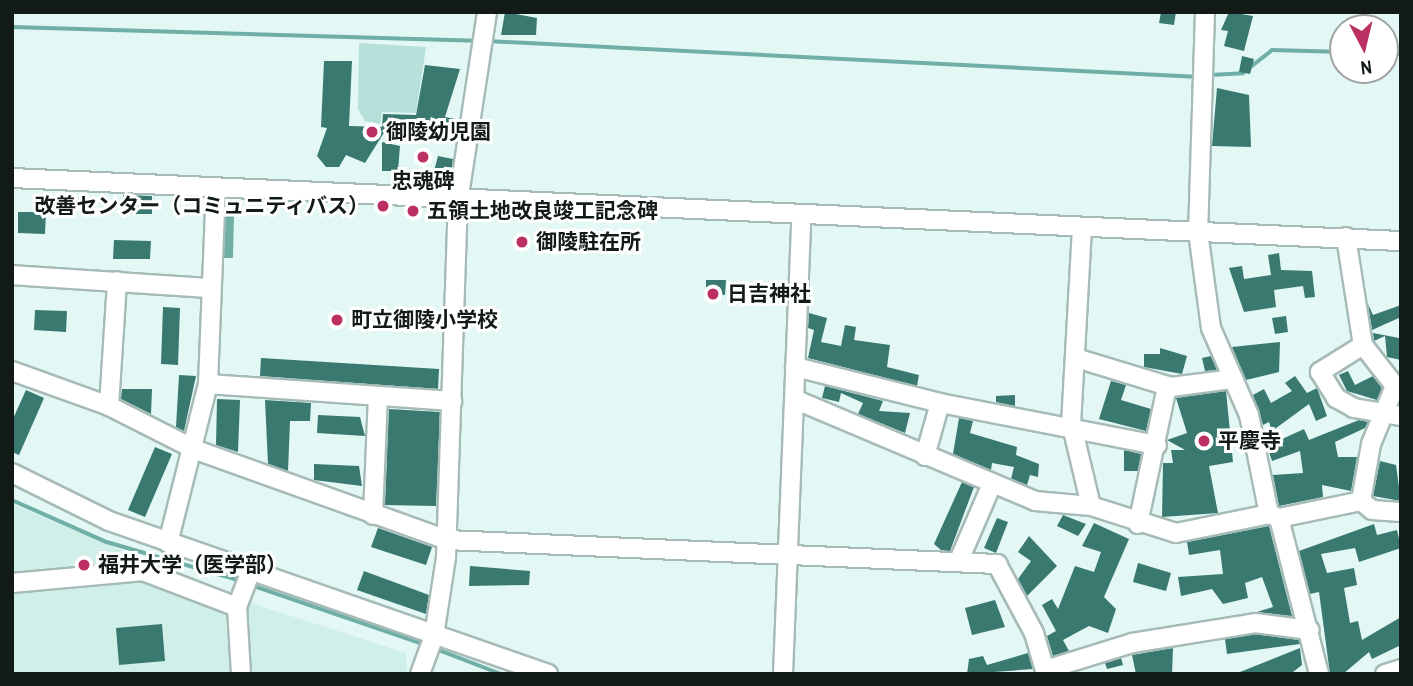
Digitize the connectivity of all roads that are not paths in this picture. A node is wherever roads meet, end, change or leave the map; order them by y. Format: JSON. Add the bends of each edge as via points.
{"nodes":[{"id":1,"x":487,"y":12,"type":"edge"},
{"id":2,"x":1205,"y":12,"type":"edge"},
{"id":3,"x":12,"y":178,"type":"edge"},
{"id":4,"x":216,"y":189,"type":"junction"},
{"id":5,"x":458,"y":202,"type":"junction"},
{"id":6,"x":801,"y":216,"type":"junction"},
{"id":7,"x":1082,"y":228,"type":"junction"},
{"id":8,"x":1198,"y":232,"type":"junction"},
{"id":9,"x":1346,"y":237,"type":"junction"},
{"id":10,"x":1401,"y":241,"type":"edge"},
{"id":11,"x":12,"y":275,"type":"edge"},
{"id":12,"x":117,"y":281,"type":"junction"},
{"id":13,"x":208,"y":288,"type":"junction"},
{"id":14,"x":1363,"y":345,"type":"junction"},
{"id":15,"x":1076,"y":358,"type":"junction"},
{"id":16,"x":795,"y":367,"type":"junction"},
{"id":17,"x":12,"y":371,"type":"edge"},
{"id":18,"x":1233,"y":379,"type":"junction"},
{"id":19,"x":208,"y":384,"type":"junction"},
{"id":20,"x":1167,"y":386,"type":"junction"},
{"id":21,"x":378,"y":396,"type":"junction"},
{"id":22,"x":794,"y":399,"type":"junction"},
{"id":23,"x":452,"y":401,"type":"junction"},
{"id":24,"x":940,"y":403,"type":"junction"},
{"id":25,"x":109,"y":407,"type":"junction"},
{"id":26,"x":1392,"y":415,"type":"edge"},
{"id":27,"x":1073,"y":426,"type":"junction"},
{"id":28,"x":1157,"y":445,"type":"junction"},
{"id":29,"x":196,"y":450,"type":"junction"},
{"id":30,"x":925,"y":456,"type":"junction"},
{"id":31,"x":12,"y":472,"type":"edge"},
{"id":32,"x":992,"y":484,"type":"junction"},
{"id":33,"x":1361,"y":501,"type":"junction"},
{"id":34,"x":1091,"y":506,"type":"junction"},
{"id":35,"x":1401,"y":512,"type":"edge"},
{"id":36,"x":373,"y":515,"type":"junction"},
{"id":37,"x":1274,"y":516,"type":"junction"},
{"id":38,"x":1138,"y":524,"type":"junction"},
{"id":39,"x":447,"y":540,"type":"junction"},
{"id":40,"x":168,"y":543,"type":"junction"},
{"id":41,"x":788,"y":551,"type":"junction"},
{"id":42,"x":960,"y":558,"type":"junction"},
{"id":43,"x":250,"y":573,"type":"junction"},
{"id":44,"x":12,"y":583,"type":"edge"},
{"id":45,"x":237,"y":607,"type":"junction"},
{"id":46,"x":1310,"y":630,"type":"junction"},
{"id":47,"x":433,"y":636,"type":"junction"},
{"id":48,"x":1046,"y":672,"type":"edge"},
{"id":49,"x":241,"y":674,"type":"edge"},
{"id":50,"x":420,"y":674,"type":"edge"},
{"id":51,"x":548,"y":674,"type":"edge"},
{"id":52,"x":783,"y":674,"type":"edge"},
{"id":53,"x":1319,"y":674,"type":"edge"}],
"edges":[{"from":1,"to":5,"type":"street"},
{"from":2,"to":8,"type":"street"},
{"from":3,"to":4,"type":"street"},
{"from":4,"to":5,"type":"street"},
{"from":4,"to":13,"type":"street"},
{"from":5,"to":6,"type":"street"},
{"from":5,"to":23,"type":"street"},
{"from":6,"to":7,"type":"street"},
{"from":6,"to":16,"type":"street"},
{"from":7,"to":8,"type":"street"},
{"from":7,"to":15,"type":"street"},
{"from":8,"to":9,"type":"street"},
{"from":8,"to":18,"type":"street","via":[[1211,328]]},
{"from":9,"to":10,"type":"street"},
{"from":9,"to":14,"type":"street"},
{"from":11,"to":12,"type":"street"},
{"from":12,"to":13,"type":"street"},
{"from":12,"to":25,"type":"street"},
{"from":13,"to":19,"type":"street"},
{"from":14,"to":26,"type":"street","via":[[1395,386]]},
{"from":14,"to":26,"type":"street","via":[[1320,372],[1336,398]]},
{"from":15,"to":20,"type":"street"},
{"from":15,"to":27,"type":"street"},
{"from":16,"to":22,"type":"street"},
{"from":16,"to":24,"type":"street"},
{"from":17,"to":25,"type":"street"},
{"from":18,"to":20,"type":"street"},
{"from":18,"to":37,"type":"street","via":[[1249,415]]},
{"from":19,"to":21,"type":"street"},
{"from":19,"to":29,"type":"street"},
{"from":20,"to":28,"type":"street"},
{"from":21,"to":23,"type":"street"},
{"from":21,"to":36,"type":"street"},
{"from":22,"to":30,"type":"street"},
{"from":22,"to":41,"type":"street"},
{"from":23,"to":39,"type":"street"},
{"from":24,"to":27,"type":"street"},
{"from":24,"to":30,"type":"street"},
{"from":25,"to":29,"type":"street"},
{"from":26,"to":33,"type":"street"},
{"from":27,"to":28,"type":"street"},
{"from":27,"to":34,"type":"street"},
{"from":28,"to":38,"type":"street"},
{"from":29,"to":36,"type":"street"},
{"from":29,"to":40,"type":"street"},
{"from":30,"to":32,"type":"street"},
{"from":31,"to":40,"type":"street"},
{"from":32,"to":34,"type":"street","via":[[1035,501]]},
{"from":32,"to":42,"type":"street"},
{"from":33,"to":35,"type":"street","via":[[1372,510]]},
{"from":33,"to":37,"type":"street"},
{"from":34,"to":38,"type":"street"},
{"from":36,"to":39,"type":"street"},
{"from":37,"to":38,"type":"street","via":[[1176,533]]},
{"from":37,"to":46,"type":"street"},
{"from":39,"to":41,"type":"street"},
{"from":39,"to":47,"type":"street"},
{"from":40,"to":43,"type":"street"},
{"from":41,"to":42,"type":"street"},
{"from":41,"to":52,"type":"street"},
{"from":42,"to":48,"type":"street","via":[[997,564]]},
{"from":43,"to":45,"type":"street"},
{"from":43,"to":47,"type":"street"},
{"from":44,"to":45,"type":"street","via":[[143,572]]},
{"from":45,"to":49,"type":"street"},
{"from":46,"to":48,"type":"street","via":[[1255,623],[1132,643]]},
{"from":46,"to":53,"type":"street"},
{"from":47,"to":50,"type":"street"},
{"from":47,"to":51,"type":"street"}]}
